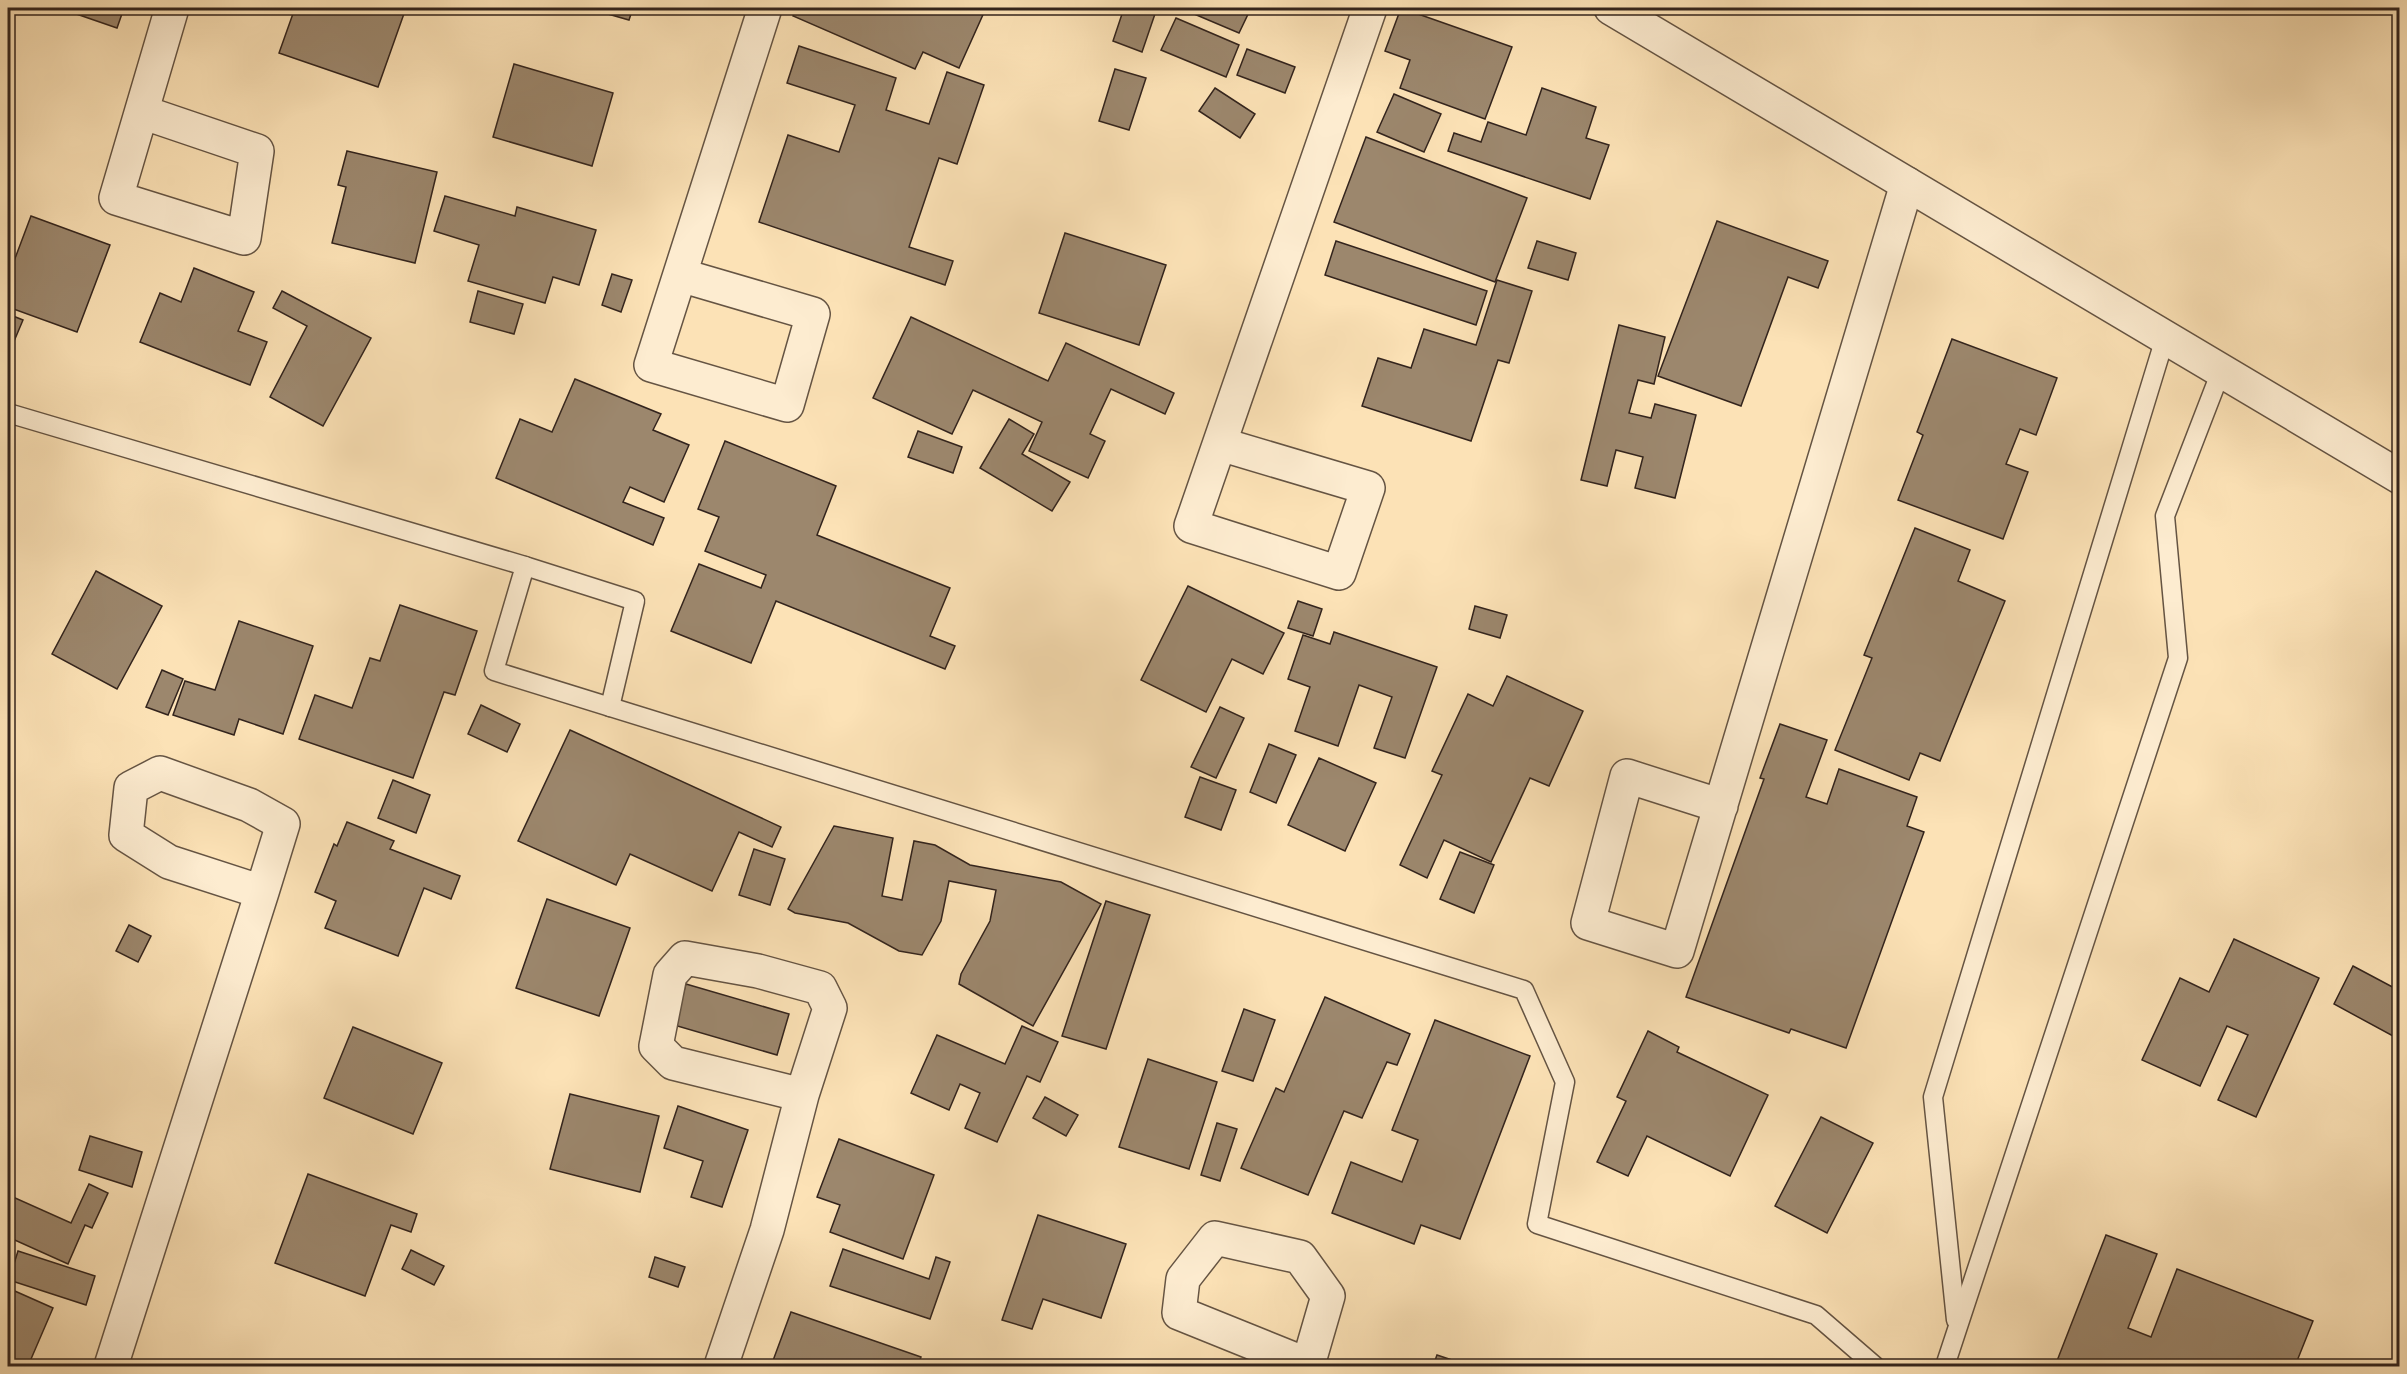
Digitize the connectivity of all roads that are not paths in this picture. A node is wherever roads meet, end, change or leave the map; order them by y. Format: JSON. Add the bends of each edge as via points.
{"nodes":[{"id":1,"x":172,"y":8,"type":"edge"},
{"id":2,"x":765,"y":8,"type":"edge"},
{"id":3,"x":1370,"y":8,"type":"edge"},
{"id":4,"x":1611,"y":8,"type":"edge"},
{"id":5,"x":142,"y":112,"type":"junction"},
{"id":6,"x":1907,"y":184,"type":"junction"},
{"id":7,"x":680,"y":275,"type":"junction"},
{"id":8,"x":2165,"y":338,"type":"junction"},
{"id":9,"x":2220,"y":371,"type":"junction"},
{"id":10,"x":8,"y":413,"type":"edge"},
{"id":11,"x":1220,"y":444,"type":"junction"},
{"id":12,"x":2400,"y":477,"type":"edge"},
{"id":13,"x":525,"y":566,"type":"junction"},
{"id":14,"x":610,"y":707,"type":"junction"},
{"id":15,"x":1721,"y":807,"type":"junction"},
{"id":16,"x":262,"y":892,"type":"junction"},
{"id":17,"x":802,"y":1095,"type":"junction"},
{"id":18,"x":1957,"y":1329,"type":"junction"},
{"id":19,"x":111,"y":1366,"type":"edge"},
{"id":20,"x":721,"y":1366,"type":"edge"},
{"id":21,"x":1308,"y":1366,"type":"edge"},
{"id":22,"x":1875,"y":1366,"type":"edge"},
{"id":23,"x":1945,"y":1366,"type":"edge"}],
"edges":[{"from":1,"to":5,"type":"street"},
{"from":2,"to":7,"type":"street"},
{"from":3,"to":11,"type":"street"},
{"from":4,"to":6,"type":"street"},
{"from":5,"to":5,"type":"street","via":[[117,198],[244,238],[257,150]]},
{"from":6,"to":8,"type":"street"},
{"from":6,"to":15,"type":"street"},
{"from":7,"to":7,"type":"street","via":[[651,365],[787,405],[813,314]]},
{"from":8,"to":9,"type":"street"},
{"from":8,"to":18,"type":"lane","via":[[1933,1097]]},
{"from":9,"to":12,"type":"street"},
{"from":9,"to":18,"type":"lane","via":[[2165,516],[2178,658]]},
{"from":10,"to":13,"type":"lane"},
{"from":11,"to":11,"type":"street","via":[[1191,526],[1339,573],[1368,488]]},
{"from":13,"to":14,"type":"lane","via":[[635,601]]},
{"from":13,"to":14,"type":"lane","via":[[494,671]]},
{"from":14,"to":22,"type":"lane","via":[[1524,990],[1564,1082],[1537,1224],[1816,1316]]},
{"from":15,"to":15,"type":"street","via":[[1677,951],[1588,923],[1627,776]]},
{"from":16,"to":16,"type":"street","via":[[283,824],[249,805],[160,773],[131,788],[126,835],[169,862]]},
{"from":16,"to":19,"type":"street"},
{"from":17,"to":17,"type":"street","via":[[830,1008],[820,988],[758,971],[686,958],[670,975],[656,1046],[673,1063]]},
{"from":17,"to":20,"type":"street","via":[[767,1230]]},
{"from":18,"to":23,"type":"lane"},
{"from":21,"to":21,"type":"street","via":[[1328,1296],[1300,1257],[1215,1238],[1184,1279],[1179,1313]]}]}
